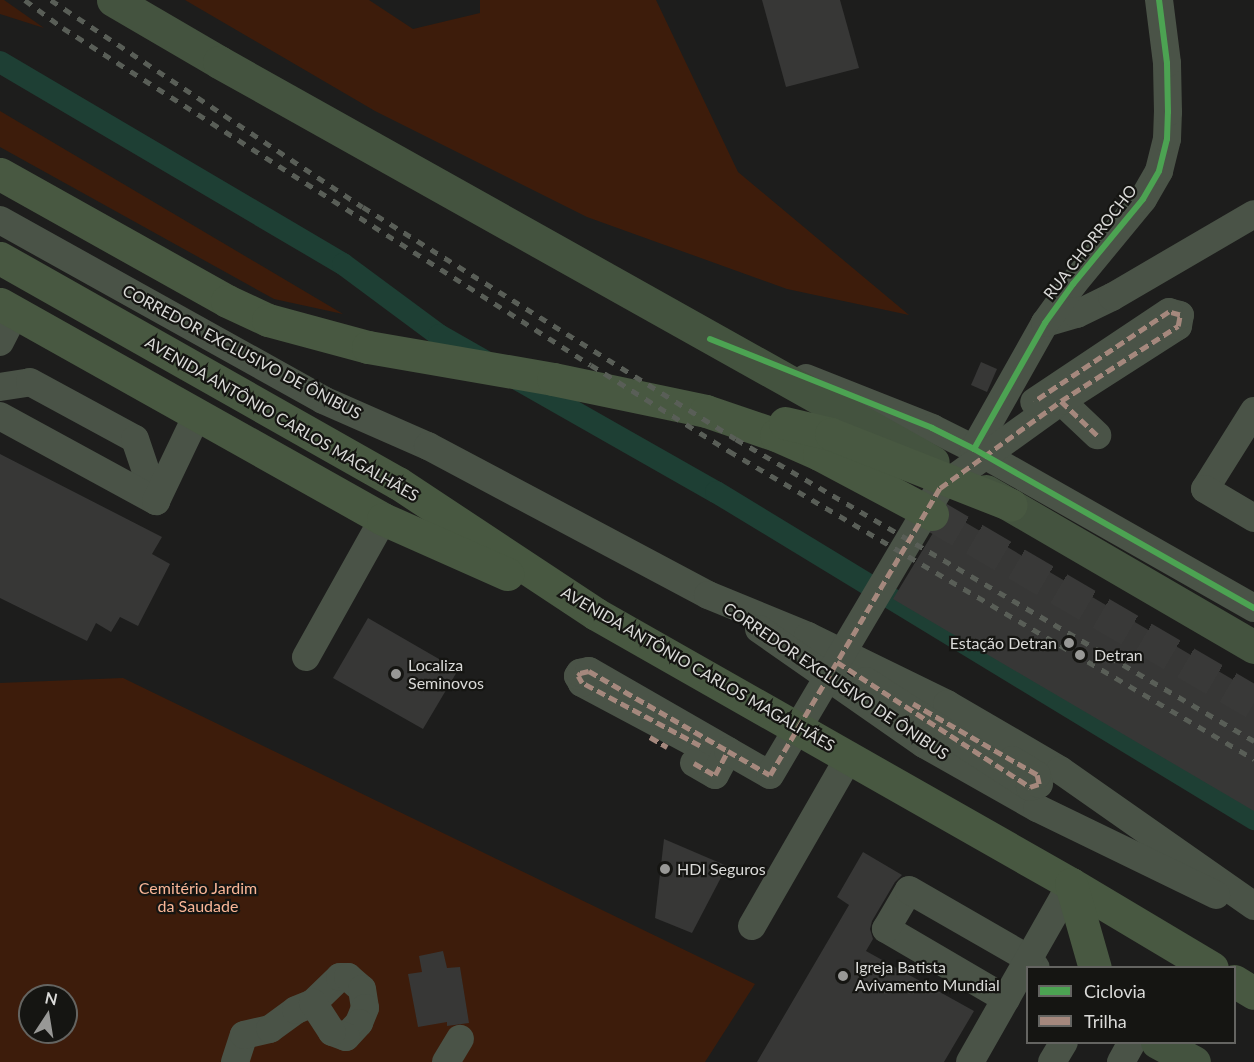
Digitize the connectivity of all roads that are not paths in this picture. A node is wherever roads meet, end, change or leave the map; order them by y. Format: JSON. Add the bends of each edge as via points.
{"nodes":[{"id":1,"x":113,"y":0,"type":"edge"},
{"id":2,"x":1159,"y":0,"type":"edge"},
{"id":3,"x":0,"y":174,"type":"edge"},
{"id":4,"x":1254,"y":214,"type":"edge"},
{"id":5,"x":0,"y":220,"type":"edge"},
{"id":6,"x":0,"y":258,"type":"edge"},
{"id":7,"x":8,"y":309,"type":"edge"},
{"id":8,"x":1045,"y":323,"type":"junction"},
{"id":9,"x":710,"y":339,"type":"junction"},
{"id":10,"x":0,"y":342,"type":"edge"},
{"id":11,"x":0,"y":387,"type":"edge"},
{"id":12,"x":230,"y":388,"type":"junction"},
{"id":13,"x":706,"y":411,"type":"junction"},
{"id":14,"x":1254,"y":411,"type":"edge"},
{"id":15,"x":0,"y":416,"type":"edge"},
{"id":16,"x":197,"y":416,"type":"junction"},
{"id":17,"x":1097,"y":435,"type":"dead end"},
{"id":18,"x":974,"y":449,"type":"junction"},
{"id":19,"x":487,"y":477,"type":"junction"},
{"id":20,"x":156,"y":501,"type":"junction"},
{"id":21,"x":1011,"y":505,"type":"junction"},
{"id":22,"x":932,"y":514,"type":"tunnel mouth"},
{"id":23,"x":1254,"y":518,"type":"edge"},
{"id":24,"x":383,"y":519,"type":"junction"},
{"id":25,"x":708,"y":595,"type":"junction"},
{"id":26,"x":1254,"y":608,"type":"edge"},
{"id":27,"x":596,"y":614,"type":"junction"},
{"id":28,"x":1254,"y":647,"type":"edge"},
{"id":29,"x":306,"y":657,"type":"dead end"},
{"id":30,"x":837,"y":662,"type":"junction"},
{"id":31,"x":913,"y":704,"type":"dead end"},
{"id":32,"x":728,"y":751,"type":"junction"},
{"id":33,"x":849,"y":757,"type":"junction"},
{"id":34,"x":1071,"y":884,"type":"junction"},
{"id":35,"x":1254,"y":906,"type":"edge"},
{"id":36,"x":1254,"y":912,"type":"edge"},
{"id":37,"x":752,"y":926,"type":"dead end"},
{"id":38,"x":1033,"y":963,"type":"edge"},
{"id":39,"x":1094,"y":966,"type":"edge"},
{"id":40,"x":1209,"y":966,"type":"edge"},
{"id":41,"x":1026,"y":972,"type":"edge"},
{"id":42,"x":1236,"y":982,"type":"edge"},
{"id":43,"x":1254,"y":993,"type":"edge"},
{"id":44,"x":1006,"y":999,"type":"junction"},
{"id":45,"x":313,"y":1003,"type":"dead end"},
{"id":46,"x":1063,"y":1044,"type":"edge"},
{"id":47,"x":1131,"y":1044,"type":"edge"},
{"id":48,"x":234,"y":1062,"type":"edge"},
{"id":49,"x":970,"y":1062,"type":"edge"},
{"id":50,"x":1052,"y":1062,"type":"edge"},
{"id":51,"x":1121,"y":1062,"type":"edge"}],
"edges":[{"from":1,"to":9,"type":"main road"},
{"from":2,"to":8,"type":"street","name":"RUA CHORROCHO","via":[[1168,112],[1167,139],[1159,171],[1143,199]]},
{"from":3,"to":13,"type":"highway","via":[[268,320],[368,347]]},
{"from":4,"to":8,"type":"street","via":[[1112,297],[1077,314]]},
{"from":5,"to":19,"type":"street","name":"CORREDOR EXCLUSIVO DE ÔNIBUS","via":[[323,400]]},
{"from":6,"to":12,"type":"highway","name":"AVENIDA ANTÔNIO CARLOS MAGALHÃES"},
{"from":7,"to":10,"type":"street"},
{"from":7,"to":16,"type":"highway"},
{"from":8,"to":18,"type":"street","name":"RUA CHORROCHO"},
{"from":9,"to":18,"type":"street","via":[[932,428]]},
{"from":9,"to":21,"type":"main road"},
{"from":11,"to":20,"type":"street","via":[[30,382],[135,440]]},
{"from":12,"to":19,"type":"street","name":"CORREDOR EXCLUSIVO DE ÔNIBUS"},
{"from":12,"to":27,"type":"highway","name":"AVENIDA ANTÔNIO CARLOS MAGALHÃES","via":[[398,483]]},
{"from":13,"to":21,"type":"highway","via":[[790,423],[831,434]]},
{"from":13,"to":22,"type":"highway","via":[[819,454]]},
{"from":14,"to":23,"type":"street","via":[[1205,489]]},
{"from":15,"to":20,"type":"street"},
{"from":16,"to":20,"type":"street"},
{"from":16,"to":24,"type":"highway"},
{"from":17,"to":30,"type":"street","via":[[1047,401],[940,488],[911,543]]},
{"from":18,"to":26,"type":"street"},
{"from":19,"to":25,"type":"street","name":"CORREDOR EXCLUSIVO DE ÔNIBUS"},
{"from":21,"to":28,"type":"main road"},
{"from":24,"to":27,"type":"highway"},
{"from":24,"to":29,"type":"street"},
{"from":25,"to":35,"type":"street","name":"CORREDOR EXCLUSIVO DE ÔNIBUS","via":[[808,636],[947,704],[1060,770]]},
{"from":25,"to":36,"type":"street","name":"CORREDOR EXCLUSIVO DE ÔNIBUS","via":[[924,744],[1100,841]]},
{"from":27,"to":33,"type":"highway","name":"AVENIDA ANTÔNIO CARLOS MAGALHÃES"},
{"from":30,"to":31,"type":"street","via":[[1030,787],[1039,784],[1037,774]]},
{"from":30,"to":32,"type":"street","via":[[770,775]]},
{"from":32,"to":32,"type":"street","via":[[589,671],[578,676],[582,683],[697,754],[715,775]]},
{"from":33,"to":34,"type":"highway","name":"AVENIDA ANTÔNIO CARLOS MAGALHÃES"},
{"from":33,"to":37,"type":"street"},
{"from":34,"to":38,"type":"street"},
{"from":34,"to":39,"type":"highway"},
{"from":34,"to":40,"type":"highway","name":"AVENIDA ANTÔNIO CARLOS MAGALHÃES"},
{"from":38,"to":44,"type":"street","via":[[909,890],[886,929]]},
{"from":41,"to":44,"type":"street"},
{"from":42,"to":43,"type":"highway"},
{"from":44,"to":49,"type":"street"},
{"from":45,"to":48,"type":"street","via":[[270,1029],[244,1035]]},
{"from":46,"to":50,"type":"street"},
{"from":47,"to":51,"type":"street"}]}
